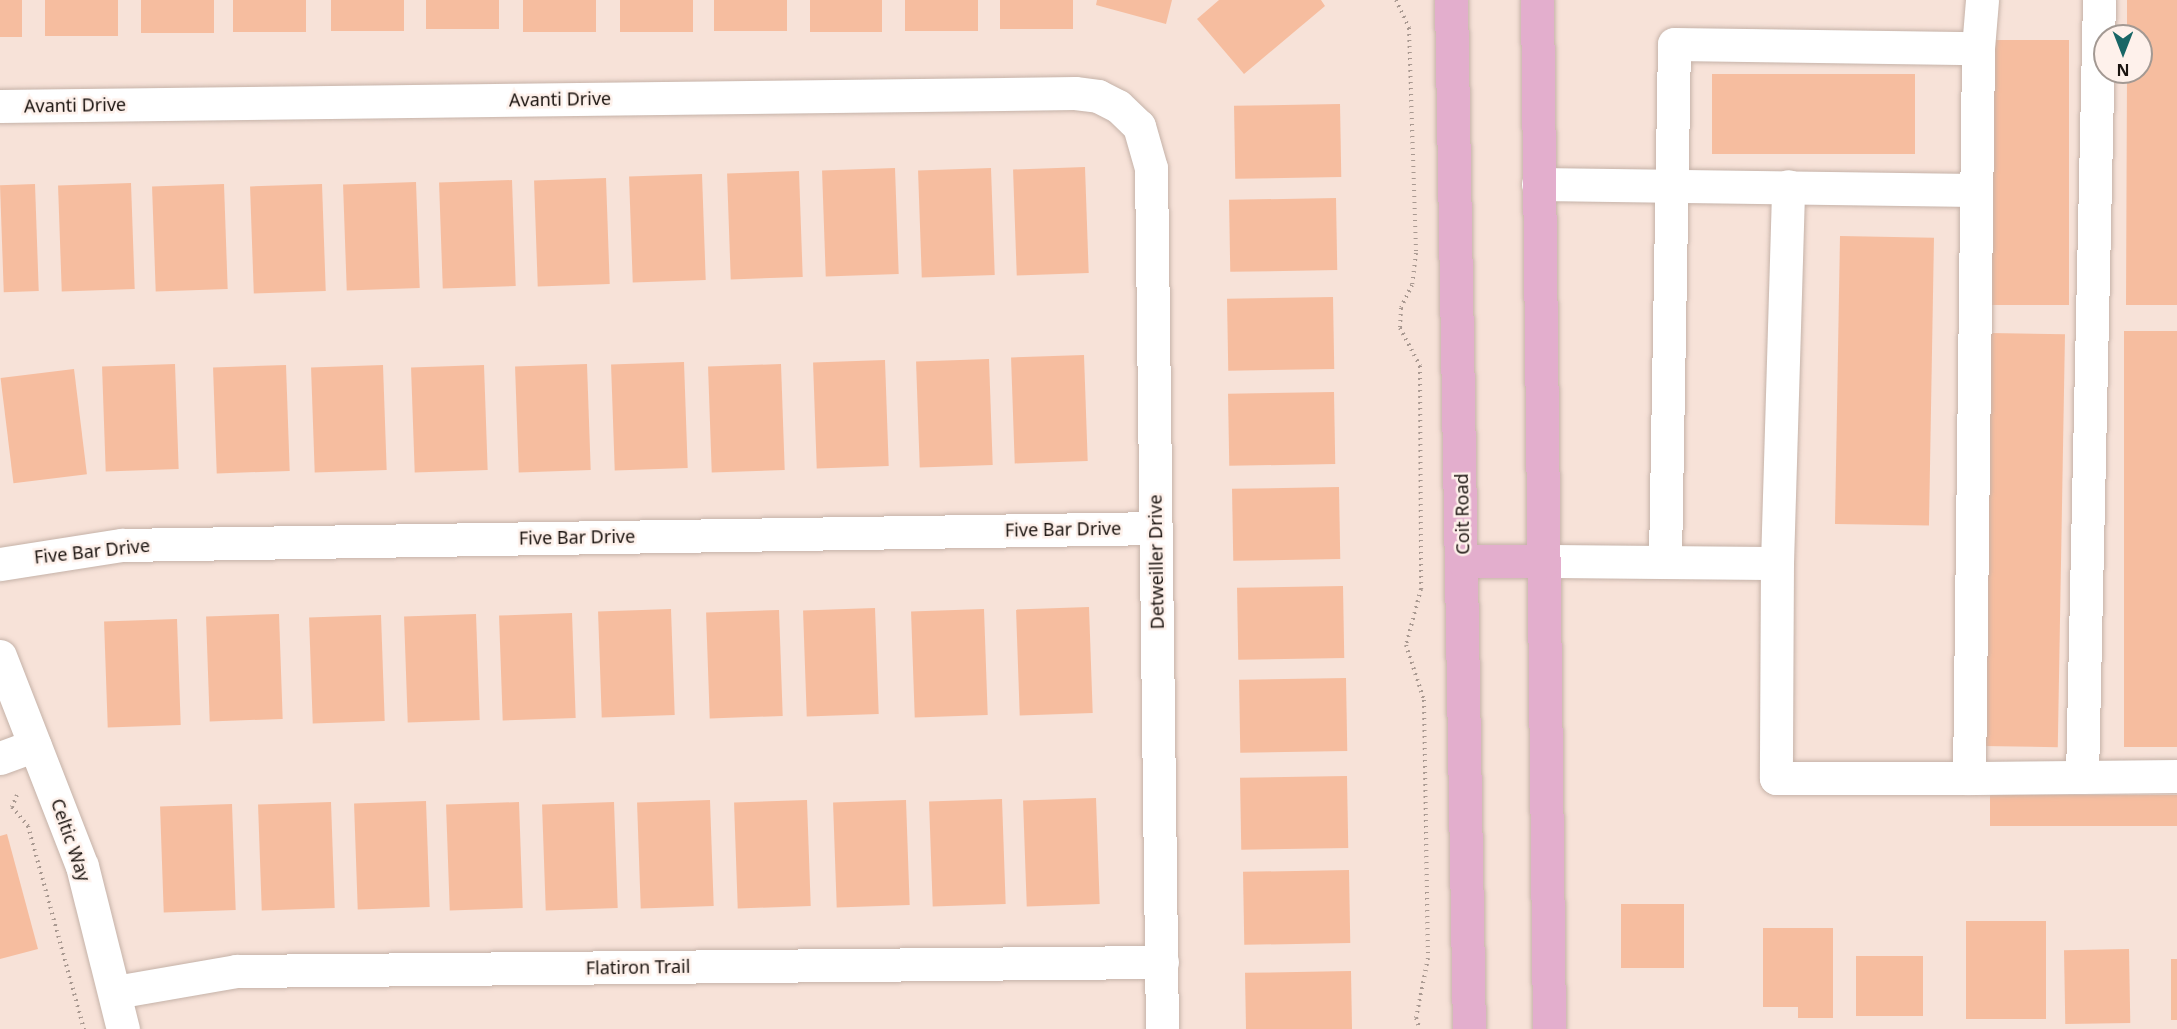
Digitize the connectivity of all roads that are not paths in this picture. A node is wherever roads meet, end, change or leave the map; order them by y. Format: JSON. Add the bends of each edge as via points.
{"nodes":[{"id":1,"x":1451,"y":0,"type":"edge"},
{"id":2,"x":1537,"y":0,"type":"edge"},
{"id":3,"x":1982,"y":0,"type":"edge"},
{"id":4,"x":2099,"y":0,"type":"edge"},
{"id":5,"x":1978,"y":48,"type":"junction"},
{"id":6,"x":0,"y":106,"type":"edge"},
{"id":7,"x":1118,"y":106,"type":"joint"},
{"id":8,"x":1538,"y":184,"type":"junction"},
{"id":9,"x":1672,"y":184,"type":"junction"},
{"id":10,"x":1788,"y":186,"type":"junction"},
{"id":11,"x":1976,"y":190,"type":"junction"},
{"id":12,"x":1156,"y":528,"type":"junction"},
{"id":13,"x":1665,"y":559,"type":"junction"},
{"id":14,"x":1463,"y":561,"type":"junction"},
{"id":15,"x":1543,"y":561,"type":"junction"},
{"id":16,"x":1777,"y":562,"type":"junction"},
{"id":17,"x":0,"y":564,"type":"edge"},
{"id":18,"x":0,"y":656,"type":"edge"},
{"id":19,"x":14,"y":753,"type":"edge"},
{"id":20,"x":2177,"y":776,"type":"edge"},
{"id":21,"x":2082,"y":777,"type":"junction"},
{"id":22,"x":1969,"y":778,"type":"junction"},
{"id":23,"x":1162,"y":962,"type":"junction"},
{"id":24,"x":116,"y":992,"type":"junction"},
{"id":25,"x":123,"y":1029,"type":"edge"},
{"id":26,"x":1162,"y":1029,"type":"edge"},
{"id":27,"x":1469,"y":1029,"type":"edge"},
{"id":28,"x":1549,"y":1029,"type":"edge"}],
"edges":[{"from":1,"to":14,"type":"main road","name":"Coit Road"},
{"from":2,"to":8,"type":"main road"},
{"from":3,"to":5,"type":"street"},
{"from":4,"to":21,"type":"street"},
{"from":5,"to":9,"type":"street","via":[[1674,44]]},
{"from":5,"to":11,"type":"street"},
{"from":6,"to":7,"type":"street","name":"Avanti Drive","via":[[1075,93],[1098,96]]},
{"from":7,"to":12,"type":"street","name":"Detweiller Drive","via":[[1139,126],[1151,161]]},
{"from":8,"to":9,"type":"street"},
{"from":8,"to":15,"type":"main road"},
{"from":9,"to":10,"type":"street"},
{"from":9,"to":13,"type":"street"},
{"from":10,"to":11,"type":"street"},
{"from":10,"to":16,"type":"street"},
{"from":11,"to":22,"type":"street"},
{"from":12,"to":17,"type":"street","name":"Five Bar Drive","via":[[122,544]]},
{"from":12,"to":23,"type":"street","name":"Detweiller Drive"},
{"from":13,"to":15,"type":"street"},
{"from":13,"to":16,"type":"street"},
{"from":14,"to":15,"type":"main road"},
{"from":14,"to":27,"type":"main road","name":"Coit Road"},
{"from":15,"to":28,"type":"main road"},
{"from":16,"to":22,"type":"street","via":[[1776,778]]},
{"from":18,"to":19,"type":"street","name":"Celtic Way"},
{"from":19,"to":24,"type":"street","name":"Celtic Way","via":[[82,866]]},
{"from":20,"to":21,"type":"street"},
{"from":21,"to":22,"type":"street"},
{"from":23,"to":24,"type":"street","name":"Flatiron Trail","via":[[236,971]]},
{"from":23,"to":26,"type":"street","name":"Detweiller Drive"},
{"from":24,"to":25,"type":"street","name":"Celtic Way"}]}
